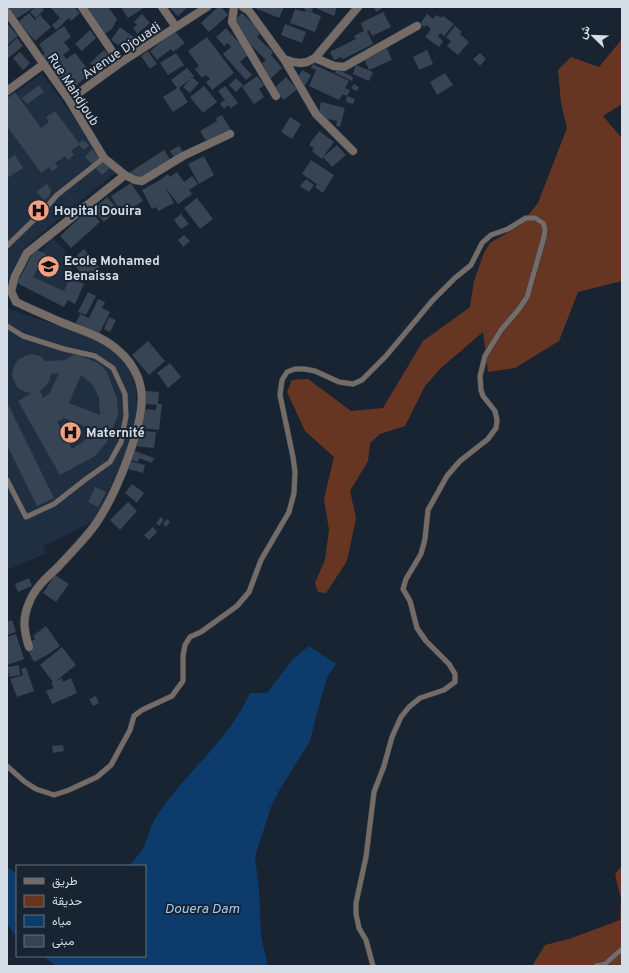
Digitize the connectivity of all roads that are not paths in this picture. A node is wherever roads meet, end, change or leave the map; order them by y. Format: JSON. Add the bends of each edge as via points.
{"nodes":[{"id":1,"x":82,"y":7,"type":"edge"},
{"id":2,"x":162,"y":7,"type":"edge"},
{"id":3,"x":207,"y":7,"type":"edge"},
{"id":4,"x":234,"y":7,"type":"edge"},
{"id":5,"x":243,"y":7,"type":"edge"},
{"id":6,"x":358,"y":7,"type":"edge"},
{"id":7,"x":7,"y":12,"type":"edge"},
{"id":8,"x":176,"y":26,"type":"junction"},
{"id":9,"x":417,"y":26,"type":"dead end"},
{"id":10,"x":315,"y":58,"type":"junction"},
{"id":11,"x":284,"y":59,"type":"junction"},
{"id":12,"x":120,"y":63,"type":"junction"},
{"id":13,"x":44,"y":64,"type":"junction"},
{"id":14,"x":7,"y":91,"type":"edge"},
{"id":15,"x":276,"y":96,"type":"dead end"},
{"id":16,"x":69,"y":100,"type":"junction"},
{"id":17,"x":230,"y":134,"type":"dead end"},
{"id":18,"x":353,"y":151,"type":"dead end"},
{"id":19,"x":104,"y":158,"type":"junction"},
{"id":20,"x":125,"y":175,"type":"junction"},
{"id":21,"x":7,"y":246,"type":"edge"},
{"id":22,"x":7,"y":326,"type":"edge"},
{"id":23,"x":7,"y":480,"type":"edge"},
{"id":24,"x":29,"y":647,"type":"dead end"},
{"id":25,"x":7,"y":766,"type":"edge"},
{"id":26,"x":622,"y":949,"type":"edge"},
{"id":27,"x":373,"y":966,"type":"edge"},
{"id":28,"x":596,"y":966,"type":"edge"}],
"edges":[{"from":1,"to":12,"type":"street"},
{"from":2,"to":8,"type":"street"},
{"from":3,"to":8,"type":"street","name":"Avenue Djouadi"},
{"from":4,"to":15,"type":"street","via":[[232,22]]},
{"from":5,"to":11,"type":"street","via":[[249,11]]},
{"from":6,"to":10,"type":"street"},
{"from":7,"to":13,"type":"street","name":"Rue Mahdjoub"},
{"from":8,"to":12,"type":"street","name":"Avenue Djouadi"},
{"from":9,"to":10,"type":"street","via":[[344,67],[334,66]]},
{"from":10,"to":11,"type":"street","via":[[301,63]]},
{"from":11,"to":18,"type":"street","via":[[316,114]]},
{"from":12,"to":16,"type":"street","name":"Avenue Djouadi"},
{"from":13,"to":14,"type":"street"},
{"from":13,"to":16,"type":"street","name":"Rue Mahdjoub"},
{"from":16,"to":19,"type":"street","name":"Rue Mahdjoub"},
{"from":17,"to":20,"type":"street","via":[[184,156],[142,181]]},
{"from":19,"to":20,"type":"street","name":"Rue Mahdjoub"},
{"from":19,"to":21,"type":"lane","via":[[57,195]]},
{"from":20,"to":24,"type":"street","via":[[27,253],[15,276],[11,291],[16,302],[108,342],[122,353],[134,368],[142,389],[141,413],[135,434],[107,505],[95,525],[38,587],[29,602],[24,633]]},
{"from":22,"to":23,"type":"lane","via":[[23,336],[95,356],[113,368],[125,394],[126,416],[121,442],[110,462],[54,504],[26,517]]},
{"from":25,"to":27,"type":"lane","via":[[36,789],[54,795],[97,777],[111,765],[130,730],[134,716],[172,696],[182,681],[183,656],[190,637],[201,632],[236,606],[249,592],[261,560],[289,512],[294,493],[295,472],[280,395],[282,380],[287,372],[304,369],[339,382],[353,384],[362,380],[386,356],[432,301],[471,265],[482,243],[491,235],[508,229],[526,218],[535,218],[543,223],[545,229],[527,297],[501,330],[485,356],[480,376],[483,396],[495,411],[496,428],[488,439],[453,468],[439,489],[428,510],[421,554],[403,589],[410,601],[417,628],[426,642],[456,674],[455,682],[444,690],[420,698],[401,717],[374,792],[366,857],[356,903],[359,928],[366,940]]},
{"from":26,"to":28,"type":"lane","via":[[605,964]]}]}
